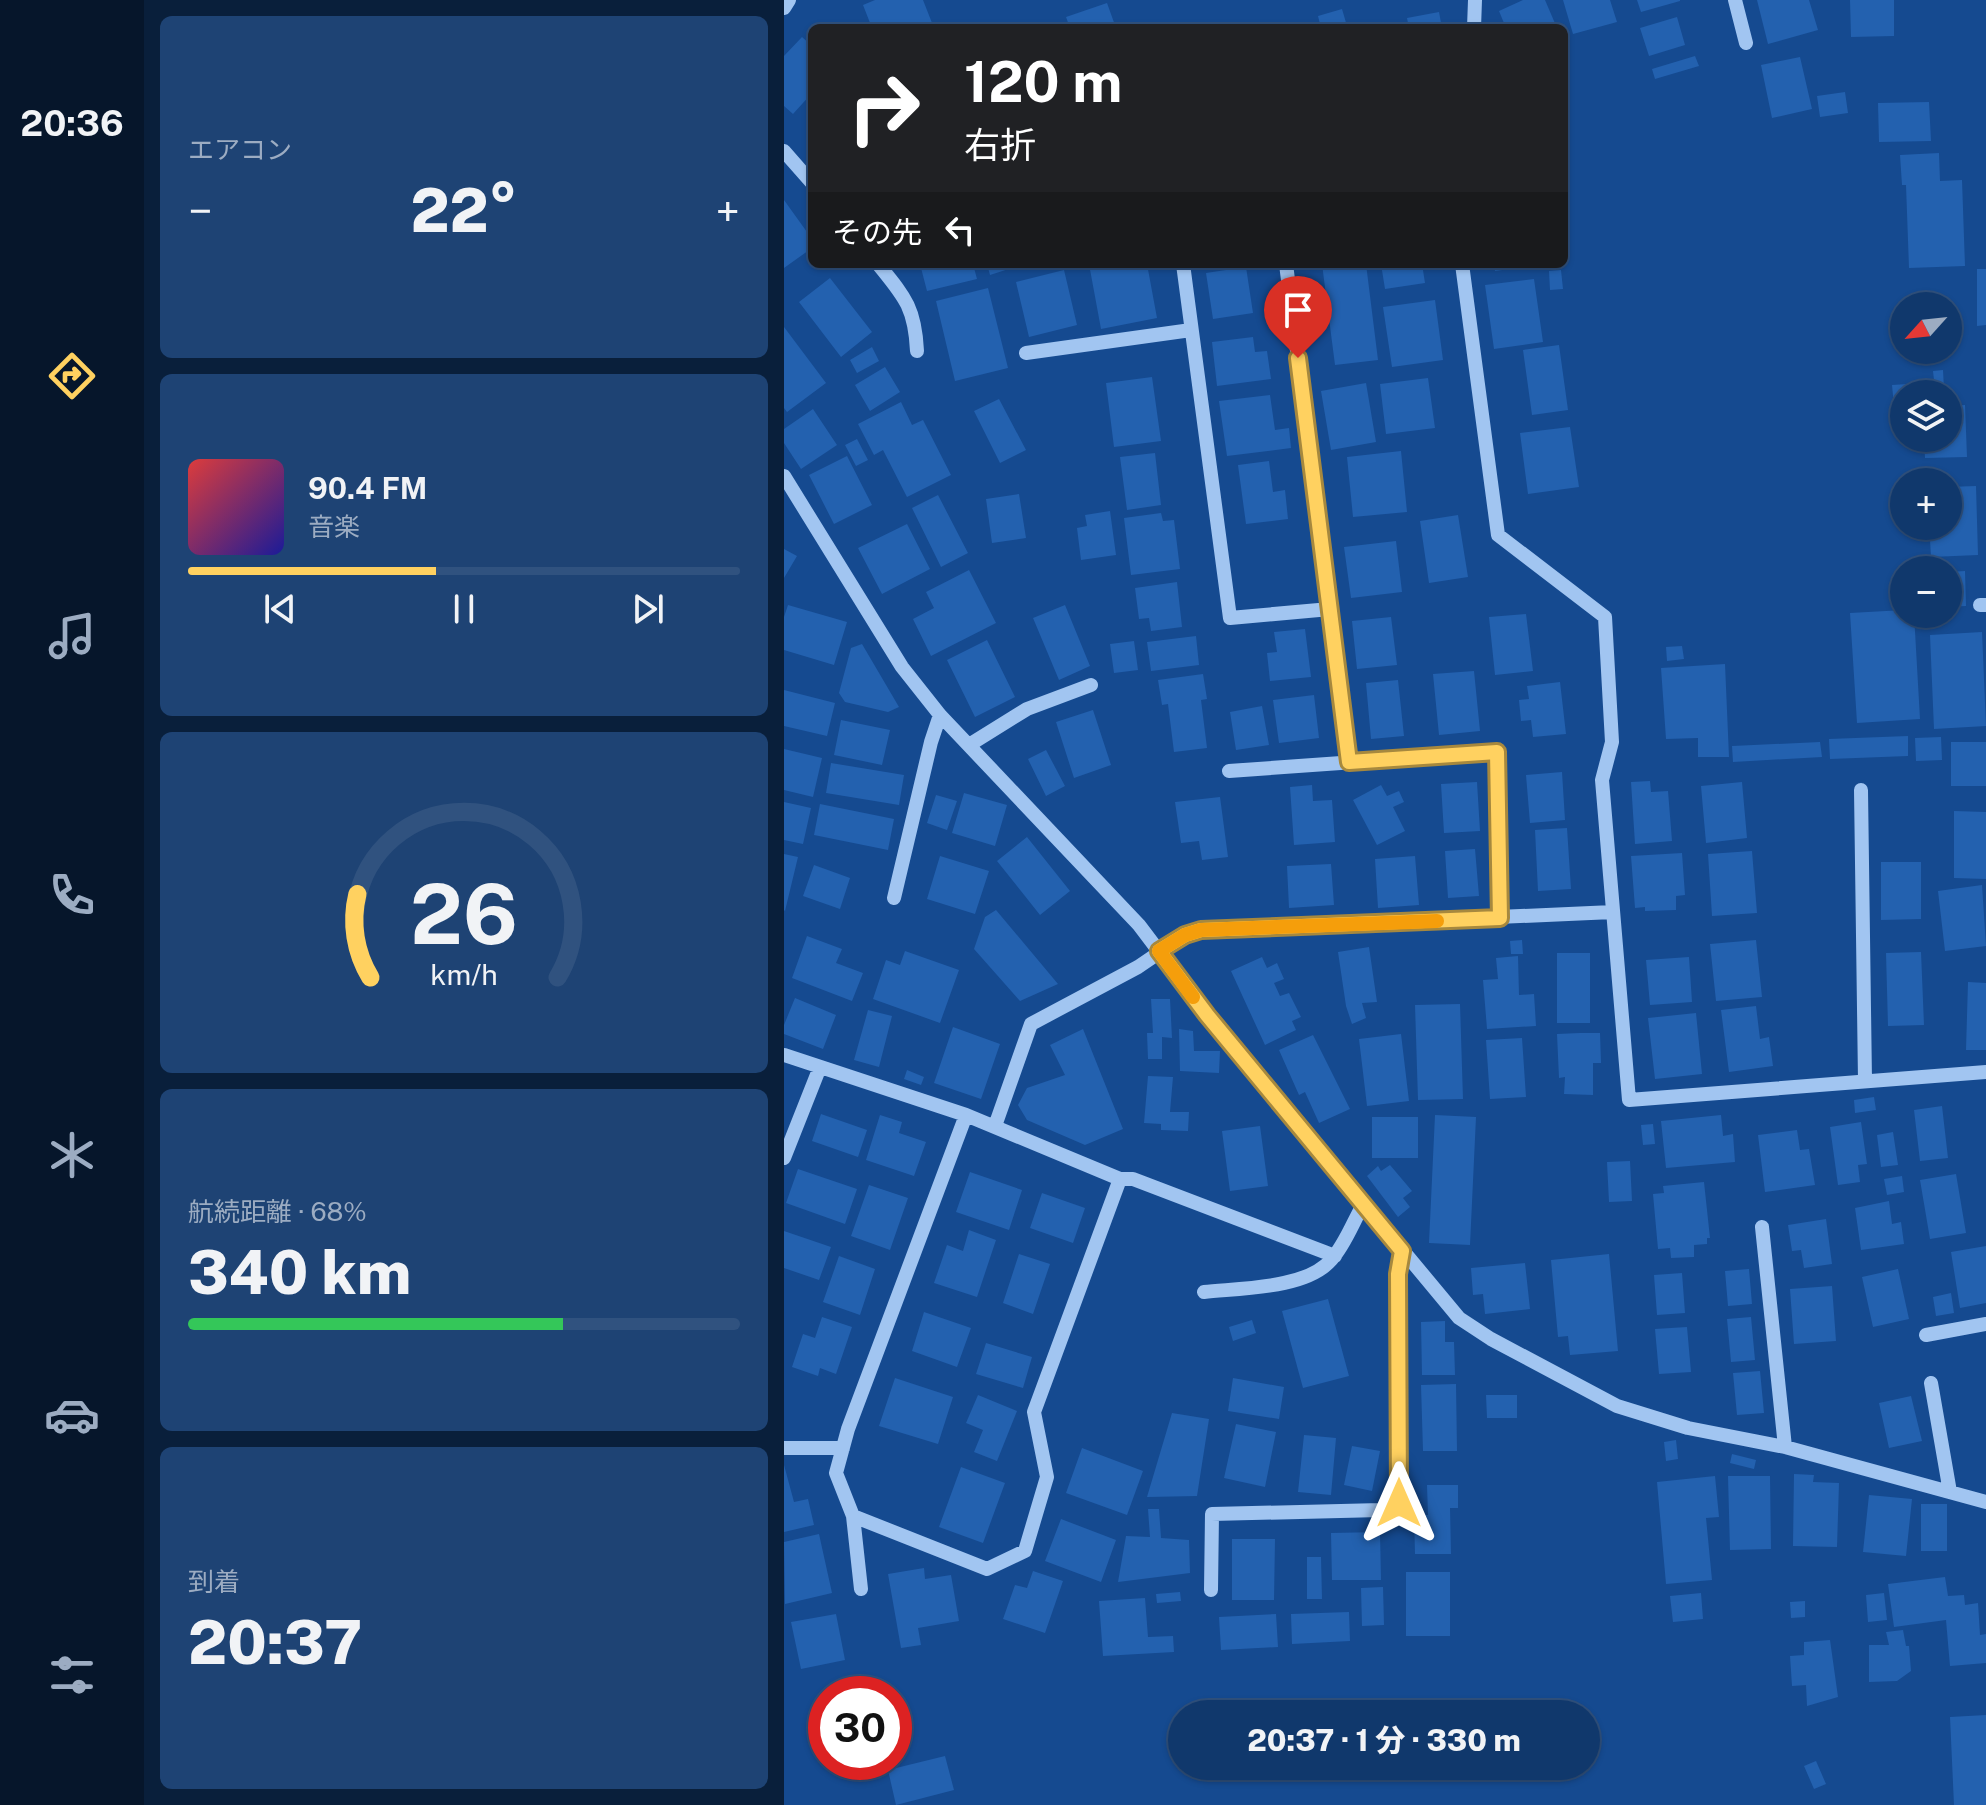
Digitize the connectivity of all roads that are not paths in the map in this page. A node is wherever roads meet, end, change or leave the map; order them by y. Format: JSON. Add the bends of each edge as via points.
{"nodes":[{"id":1,"x":789,"y":0,"type":"edge"},
{"id":2,"x":1475,"y":0,"type":"edge"},
{"id":3,"x":1735,"y":0,"type":"edge"},
{"id":4,"x":784,"y":8,"type":"edge"},
{"id":5,"x":1474,"y":24,"type":"edge"},
{"id":6,"x":1746,"y":43,"type":"dead end"},
{"id":7,"x":784,"y":151,"type":"edge"},
{"id":8,"x":808,"y":178,"type":"edge"},
{"id":9,"x":881,"y":268,"type":"edge"},
{"id":10,"x":1183,"y":268,"type":"edge"},
{"id":11,"x":1287,"y":268,"type":"edge"},
{"id":12,"x":1463,"y":268,"type":"edge"},
{"id":13,"x":1191,"y":330,"type":"junction"},
{"id":14,"x":917,"y":351,"type":"dead end"},
{"id":15,"x":1026,"y":353,"type":"dead end"},
{"id":16,"x":784,"y":476,"type":"edge"},
{"id":17,"x":1330,"y":609,"type":"junction"},
{"id":18,"x":1091,"y":685,"type":"dead end"},
{"id":19,"x":940,"y":715,"type":"junction"},
{"id":20,"x":969,"y":745,"type":"junction"},
{"id":21,"x":1349,"y":762,"type":"junction"},
{"id":22,"x":1229,"y":771,"type":"dead end"},
{"id":23,"x":1861,"y":790,"type":"dead end"},
{"id":24,"x":894,"y":898,"type":"dead end"},
{"id":25,"x":1613,"y":912,"type":"junction"},
{"id":26,"x":1500,"y":918,"type":"junction"},
{"id":27,"x":1159,"y":951,"type":"junction"},
{"id":28,"x":784,"y":1055,"type":"edge"},
{"id":29,"x":820,"y":1067,"type":"junction"},
{"id":30,"x":1986,"y":1072,"type":"edge"},
{"id":31,"x":1865,"y":1081,"type":"junction"},
{"id":32,"x":966,"y":1115,"type":"junction"},
{"id":33,"x":995,"y":1126,"type":"junction"},
{"id":34,"x":784,"y":1158,"type":"edge"},
{"id":35,"x":1120,"y":1179,"type":"junction"},
{"id":36,"x":1363,"y":1205,"type":"junction"},
{"id":37,"x":1762,"y":1227,"type":"dead end"},
{"id":38,"x":1402,"y":1251,"type":"junction"},
{"id":39,"x":1335,"y":1256,"type":"junction"},
{"id":40,"x":1204,"y":1292,"type":"dead end"},
{"id":41,"x":1986,"y":1324,"type":"edge"},
{"id":42,"x":1926,"y":1335,"type":"dead end"},
{"id":43,"x":1931,"y":1383,"type":"dead end"},
{"id":44,"x":1785,"y":1447,"type":"junction"},
{"id":45,"x":784,"y":1448,"type":"edge"},
{"id":46,"x":843,"y":1448,"type":"junction"},
{"id":47,"x":1950,"y":1492,"type":"junction"},
{"id":48,"x":1986,"y":1502,"type":"edge"},
{"id":49,"x":853,"y":1516,"type":"junction"},
{"id":50,"x":861,"y":1589,"type":"dead end"},
{"id":51,"x":1211,"y":1590,"type":"dead end"}],
"edges":[{"from":1,"to":4,"type":"street"},
{"from":2,"to":5,"type":"street"},
{"from":3,"to":6,"type":"street"},
{"from":7,"to":8,"type":"street"},
{"from":9,"to":14,"type":"street","via":[[907,300]]},
{"from":10,"to":13,"type":"street"},
{"from":11,"to":17,"type":"street"},
{"from":12,"to":25,"type":"street","via":[[1498,535],[1605,617],[1612,742],[1602,780]]},
{"from":13,"to":15,"type":"street"},
{"from":13,"to":17,"type":"street","via":[[1230,618]]},
{"from":16,"to":19,"type":"street","via":[[902,667]]},
{"from":17,"to":21,"type":"street"},
{"from":18,"to":20,"type":"street","via":[[1027,709]]},
{"from":19,"to":20,"type":"street"},
{"from":19,"to":24,"type":"street"},
{"from":20,"to":27,"type":"street"},
{"from":21,"to":22,"type":"street"},
{"from":21,"to":26,"type":"street","via":[[1497,752]]},
{"from":23,"to":31,"type":"street"},
{"from":25,"to":26,"type":"street"},
{"from":25,"to":31,"type":"street","via":[[1629,1100]]},
{"from":26,"to":27,"type":"street","via":[[1201,930]]},
{"from":27,"to":33,"type":"street","via":[[1031,1024]]},
{"from":27,"to":36,"type":"street"},
{"from":28,"to":29,"type":"street"},
{"from":29,"to":32,"type":"street"},
{"from":29,"to":34,"type":"street"},
{"from":30,"to":31,"type":"street"},
{"from":32,"to":33,"type":"street"},
{"from":32,"to":46,"type":"street"},
{"from":33,"to":35,"type":"street"},
{"from":35,"to":39,"type":"street","via":[[1133,1179]]},
{"from":35,"to":49,"type":"street","via":[[1034,1412],[1047,1477],[1025,1551],[987,1569]]},
{"from":36,"to":38,"type":"street"},
{"from":36,"to":39,"type":"street"},
{"from":37,"to":44,"type":"street"},
{"from":38,"to":44,"type":"street","via":[[1459,1318],[1617,1406],[1688,1428]]},
{"from":38,"to":51,"type":"street","via":[[1399,1503],[1381,1510],[1212,1514]]},
{"from":39,"to":40,"type":"street","via":[[1300,1279]]},
{"from":41,"to":42,"type":"street"},
{"from":43,"to":47,"type":"street"},
{"from":44,"to":47,"type":"street"},
{"from":45,"to":46,"type":"street"},
{"from":46,"to":49,"type":"street","via":[[836,1473]]},
{"from":47,"to":48,"type":"street"},
{"from":49,"to":50,"type":"street"}]}
